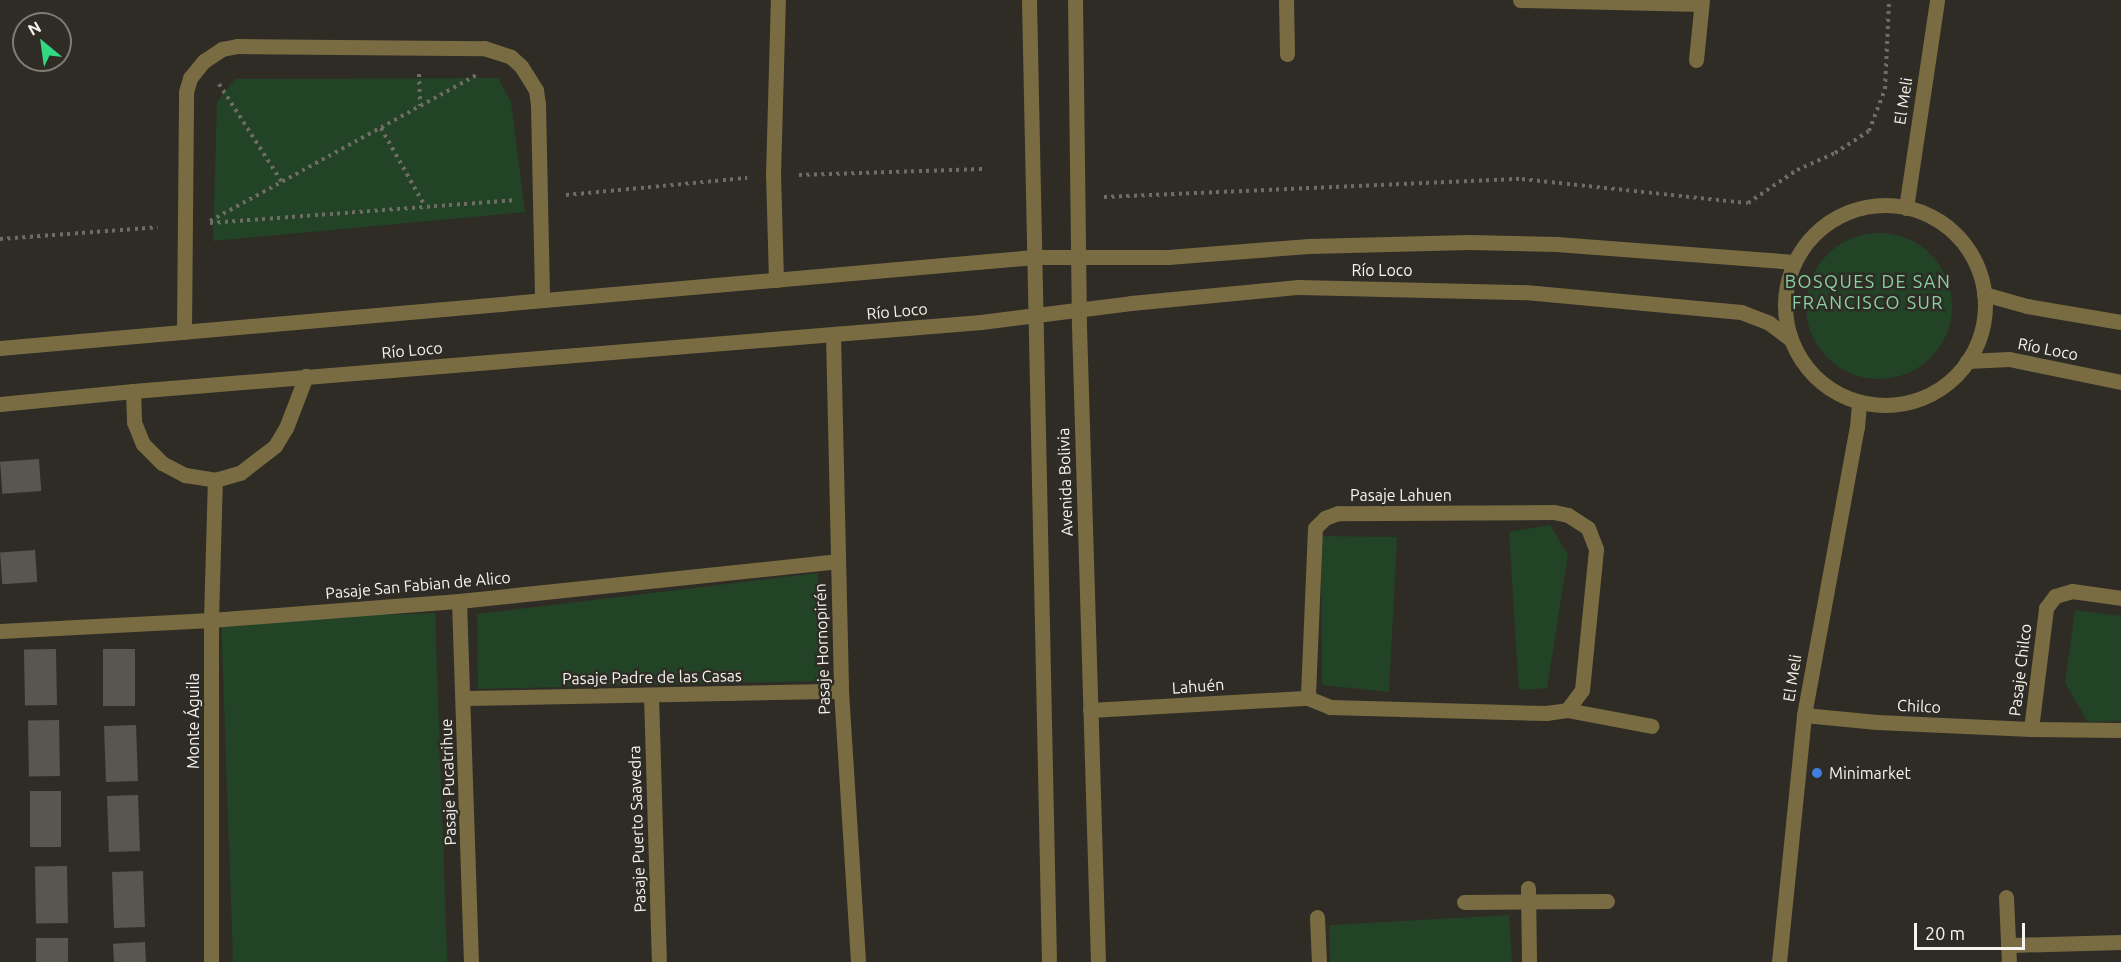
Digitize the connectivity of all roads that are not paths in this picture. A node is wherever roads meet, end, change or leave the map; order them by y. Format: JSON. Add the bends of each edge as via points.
{"nodes":[{"id":1,"x":778,"y":0,"type":"edge"},
{"id":2,"x":1029,"y":0,"type":"edge"},
{"id":3,"x":1075,"y":0,"type":"edge"},
{"id":4,"x":1286,"y":0,"type":"edge"},
{"id":5,"x":1520,"y":0,"type":"edge"},
{"id":6,"x":1937,"y":0,"type":"edge"},
{"id":7,"x":1701,"y":2,"type":"edge"},
{"id":8,"x":1287,"y":54,"type":"dead end"},
{"id":9,"x":1696,"y":60,"type":"dead end"},
{"id":10,"x":1906,"y":207,"type":"junction"},
{"id":11,"x":1079,"y":256,"type":"junction"},
{"id":12,"x":1034,"y":257,"type":"junction"},
{"id":13,"x":1794,"y":262,"type":"junction"},
{"id":14,"x":776,"y":280,"type":"junction"},
{"id":15,"x":1984,"y":294,"type":"junction"},
{"id":16,"x":542,"y":300,"type":"junction"},
{"id":17,"x":1078,"y":310,"type":"junction"},
{"id":18,"x":1035,"y":317,"type":"junction"},
{"id":19,"x":2121,"y":322,"type":"edge"},
{"id":20,"x":184,"y":332,"type":"junction"},
{"id":21,"x":833,"y":335,"type":"junction"},
{"id":22,"x":1790,"y":338,"type":"junction"},
{"id":23,"x":0,"y":348,"type":"edge"},
{"id":24,"x":1968,"y":361,"type":"junction"},
{"id":25,"x":306,"y":376,"type":"junction"},
{"id":26,"x":2121,"y":382,"type":"edge"},
{"id":27,"x":133,"y":391,"type":"junction"},
{"id":28,"x":1859,"y":402,"type":"junction"},
{"id":29,"x":0,"y":405,"type":"edge"},
{"id":30,"x":215,"y":480,"type":"junction"},
{"id":31,"x":837,"y":561,"type":"junction"},
{"id":32,"x":2121,"y":598,"type":"edge"},
{"id":33,"x":459,"y":601,"type":"junction"},
{"id":34,"x":211,"y":620,"type":"junction"},
{"id":35,"x":0,"y":631,"type":"edge"},
{"id":36,"x":840,"y":691,"type":"junction"},
{"id":37,"x":651,"y":695,"type":"junction"},
{"id":38,"x":464,"y":698,"type":"junction"},
{"id":39,"x":1308,"y":698,"type":"junction"},
{"id":40,"x":1090,"y":710,"type":"junction"},
{"id":41,"x":1567,"y":710,"type":"junction"},
{"id":42,"x":1804,"y":715,"type":"junction"},
{"id":43,"x":1652,"y":726,"type":"dead end"},
{"id":44,"x":2031,"y":729,"type":"junction"},
{"id":45,"x":2121,"y":730,"type":"edge"},
{"id":46,"x":1528,"y":894,"type":"junction"},
{"id":47,"x":2006,"y":897,"type":"dead end"},
{"id":48,"x":1607,"y":901,"type":"dead end"},
{"id":49,"x":1464,"y":902,"type":"dead end"},
{"id":50,"x":1317,"y":917,"type":"dead end"},
{"id":51,"x":2121,"y":942,"type":"edge"},
{"id":52,"x":2011,"y":945,"type":"junction"},
{"id":53,"x":210,"y":962,"type":"edge"},
{"id":54,"x":471,"y":962,"type":"edge"},
{"id":55,"x":659,"y":962,"type":"edge"},
{"id":56,"x":858,"y":962,"type":"edge"},
{"id":57,"x":1049,"y":962,"type":"edge"},
{"id":58,"x":1098,"y":962,"type":"edge"},
{"id":59,"x":1319,"y":962,"type":"edge"},
{"id":60,"x":1529,"y":962,"type":"edge"},
{"id":61,"x":1779,"y":962,"type":"edge"},
{"id":62,"x":2009,"y":962,"type":"edge"}],
"edges":[{"from":1,"to":14,"type":"street","via":[[773,176]]},
{"from":2,"to":12,"type":"street","name":"Avenida Bolivia"},
{"from":3,"to":11,"type":"street","name":"Avenida Bolivia"},
{"from":4,"to":8,"type":"street"},
{"from":5,"to":7,"type":"street"},
{"from":6,"to":10,"type":"street","name":"El Meli"},
{"from":7,"to":9,"type":"street"},
{"from":10,"to":13,"type":"street","via":[[1875,206],[1836,217],[1812,237]]},
{"from":10,"to":15,"type":"street","via":[[1933,217],[1956,235],[1977,266]]},
{"from":11,"to":12,"type":"street","name":"Río Loco"},
{"from":11,"to":13,"type":"street","name":"Río Loco","via":[[1168,257],[1309,246],[1469,242],[1556,244]]},
{"from":11,"to":17,"type":"street","name":"Avenida Bolivia"},
{"from":12,"to":14,"type":"street","name":"Río Loco"},
{"from":12,"to":18,"type":"street","name":"Avenida Bolivia"},
{"from":13,"to":22,"type":"street","via":[[1785,294]]},
{"from":14,"to":16,"type":"street","name":"Río Loco"},
{"from":15,"to":19,"type":"street","via":[[2027,306]]},
{"from":15,"to":24,"type":"street","via":[[1982,329]]},
{"from":16,"to":20,"type":"street","name":"Río Loco"},
{"from":16,"to":20,"type":"street","via":[[536,90],[530,77],[510,57],[484,48],[237,46],[222,49],[204,61],[190,78],[186,92]]},
{"from":17,"to":18,"type":"street","name":"Río Loco"},
{"from":17,"to":22,"type":"street","name":"Río Loco","via":[[1298,287],[1525,292],[1741,312],[1769,323]]},
{"from":17,"to":40,"type":"street","name":"Avenida Bolivia"},
{"from":18,"to":21,"type":"street","name":"Río Loco"},
{"from":18,"to":57,"type":"street","name":"Avenida Bolivia"},
{"from":20,"to":23,"type":"street","name":"Río Loco"},
{"from":21,"to":25,"type":"street","name":"Río Loco"},
{"from":21,"to":31,"type":"street","name":"Pasaje Hornopirén"},
{"from":22,"to":28,"type":"street","via":[[1816,379],[1832,391]]},
{"from":24,"to":26,"type":"street","name":"Río Loco","via":[[2009,359]]},
{"from":24,"to":28,"type":"street","via":[[1946,384],[1920,399],[1890,405]]},
{"from":25,"to":27,"type":"street","name":"Río Loco"},
{"from":25,"to":30,"type":"street","via":[[275,446],[240,473]]},
{"from":27,"to":29,"type":"street","name":"Río Loco"},
{"from":27,"to":30,"type":"street","via":[[134,422],[143,444],[162,463],[185,475]]},
{"from":28,"to":42,"type":"street","name":"El Meli"},
{"from":30,"to":34,"type":"street","name":"Monte Águila"},
{"from":31,"to":33,"type":"street","name":"Pasaje San Fabian de Alico"},
{"from":31,"to":36,"type":"street","name":"Pasaje Hornopirén"},
{"from":32,"to":44,"type":"street","name":"Pasaje Chilco","via":[[2072,591],[2055,596],[2046,608]]},
{"from":33,"to":34,"type":"street","name":"Pasaje San Fabian de Alico"},
{"from":33,"to":38,"type":"street","name":"Pasaje Pucatrihue"},
{"from":34,"to":35,"type":"street","name":"Pasaje San Fabian de Alico"},
{"from":34,"to":53,"type":"street","name":"Monte Águila"},
{"from":36,"to":37,"type":"street","name":"Pasaje Padre de las Casas"},
{"from":36,"to":56,"type":"street","name":"Pasaje Hornopirén"},
{"from":37,"to":38,"type":"street","name":"Pasaje Padre de las Casas"},
{"from":37,"to":55,"type":"street","name":"Pasaje Puerto Saavedra"},
{"from":38,"to":54,"type":"street","name":"Pasaje Pucatrihue"},
{"from":39,"to":40,"type":"street","name":"Lahuén"},
{"from":39,"to":41,"type":"street","via":[[1330,707],[1546,713]]},
{"from":39,"to":41,"type":"street","name":"Pasaje Lahuen","via":[[1315,528],[1325,518],[1338,513],[1554,512],[1568,515],[1588,528],[1596,549],[1582,690]]},
{"from":40,"to":58,"type":"street","name":"Avenida Bolivia"},
{"from":41,"to":43,"type":"street"},
{"from":42,"to":44,"type":"street","name":"Chilco"},
{"from":42,"to":61,"type":"street","name":"El Meli"},
{"from":44,"to":45,"type":"street","name":"Pasaje Chilco"},
{"from":46,"to":48,"type":"street"},
{"from":46,"to":49,"type":"street"},
{"from":46,"to":60,"type":"street"},
{"from":47,"to":52,"type":"street"},
{"from":50,"to":59,"type":"street"},
{"from":51,"to":52,"type":"street"},
{"from":52,"to":62,"type":"street"}]}
